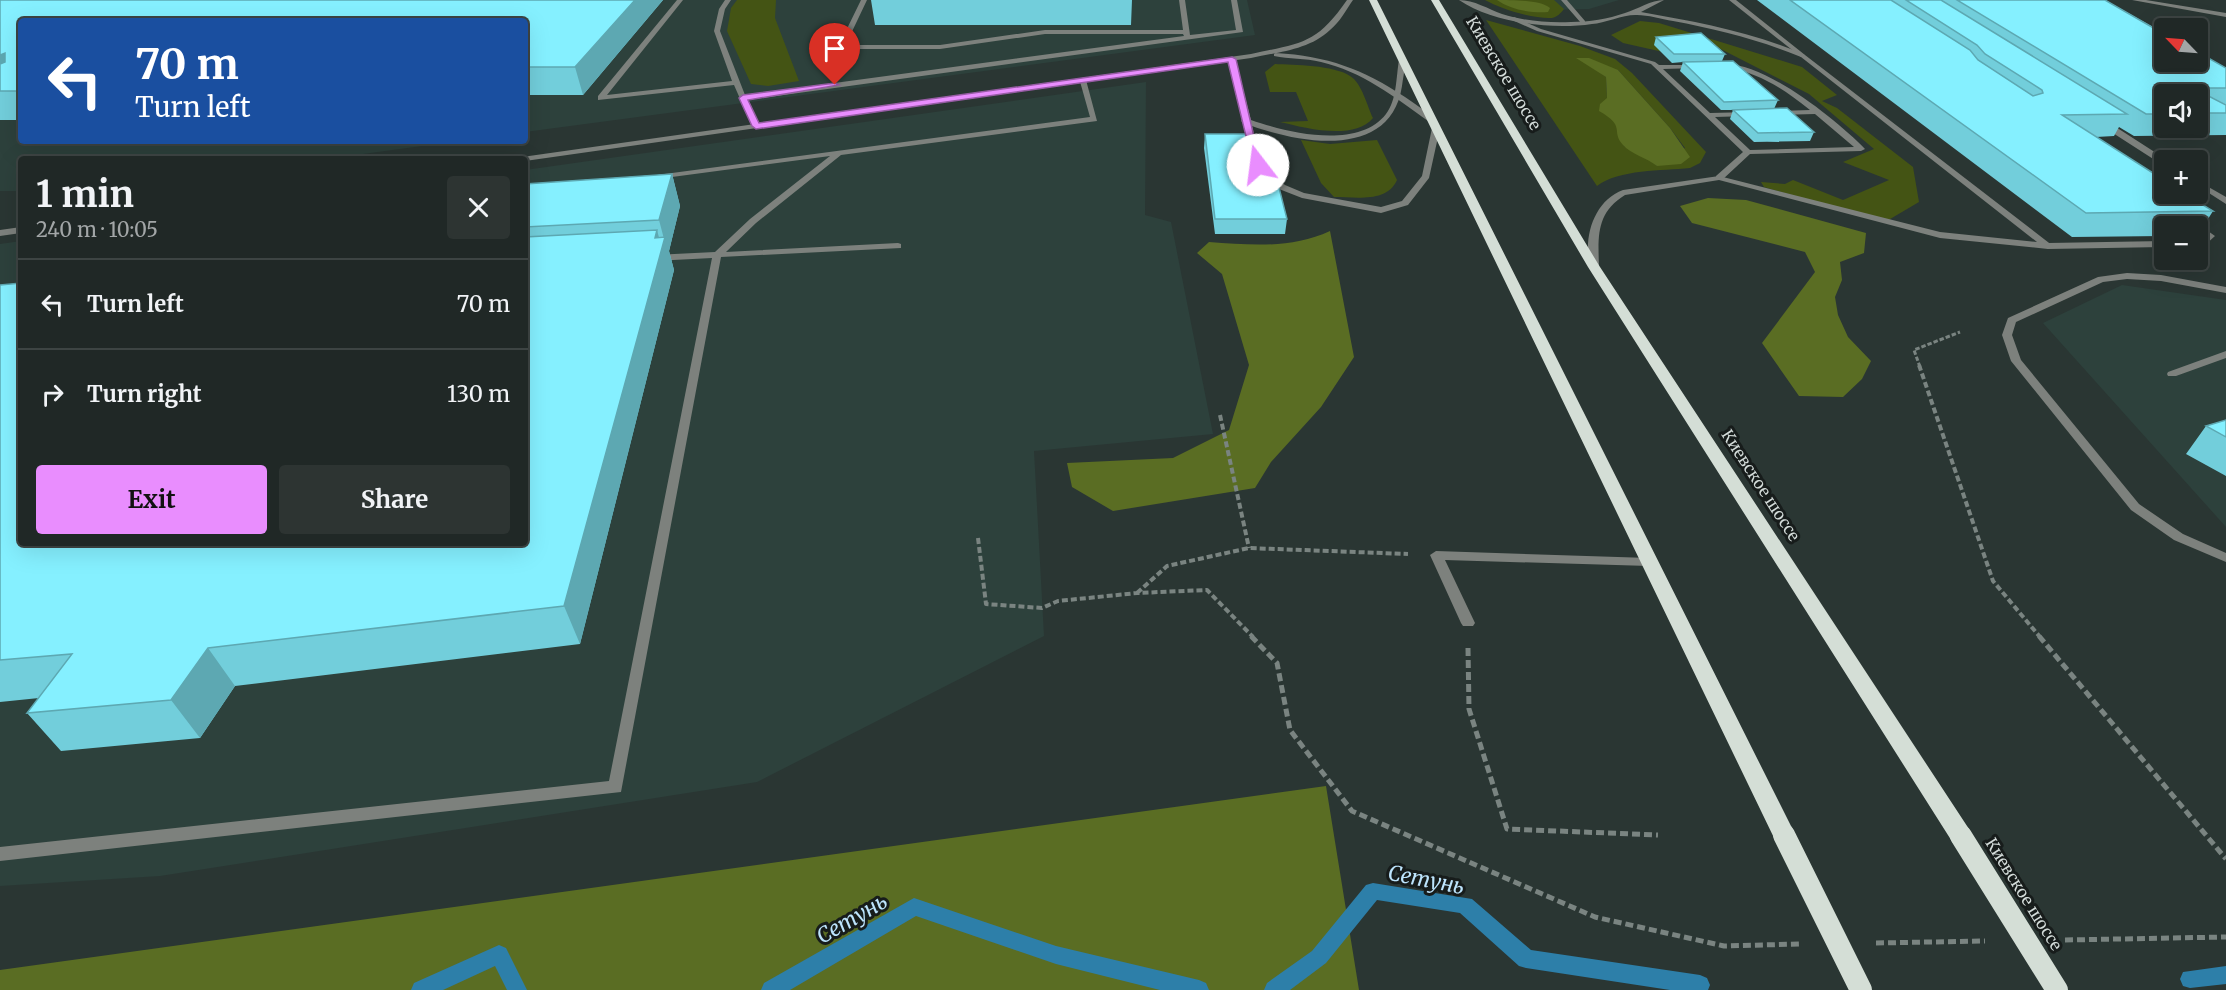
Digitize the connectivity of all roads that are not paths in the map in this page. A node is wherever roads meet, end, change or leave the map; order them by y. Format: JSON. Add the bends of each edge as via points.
{"nodes":[{"id":1,"x":680,"y":0,"type":"edge"},
{"id":2,"x":728,"y":0,"type":"edge"},
{"id":3,"x":864,"y":0,"type":"edge"},
{"id":4,"x":1182,"y":0,"type":"edge"},
{"id":5,"x":1234,"y":0,"type":"edge"},
{"id":6,"x":1350,"y":0,"type":"edge"},
{"id":7,"x":1373,"y":0,"type":"edge"},
{"id":8,"x":1434,"y":0,"type":"edge"},
{"id":9,"x":1462,"y":0,"type":"edge"},
{"id":10,"x":1564,"y":0,"type":"edge"},
{"id":11,"x":1661,"y":0,"type":"edge"},
{"id":12,"x":1732,"y":0,"type":"edge"},
{"id":13,"x":2135,"y":0,"type":"edge"},
{"id":14,"x":1637,"y":13,"type":"junction"},
{"id":15,"x":2226,"y":15,"type":"edge"},
{"id":16,"x":1514,"y":19,"type":"junction"},
{"id":17,"x":1583,"y":22,"type":"junction"},
{"id":18,"x":1187,"y":35,"type":"junction"},
{"id":19,"x":1251,"y":56,"type":"junction"},
{"id":20,"x":1803,"y":56,"type":"junction"},
{"id":21,"x":1232,"y":59,"type":"junction"},
{"id":22,"x":1402,"y":60,"type":"junction"},
{"id":23,"x":1703,"y":66,"type":"edge"},
{"id":24,"x":1714,"y":66,"type":"edge"},
{"id":25,"x":1658,"y":67,"type":"junction"},
{"id":26,"x":1082,"y":80,"type":"junction"},
{"id":27,"x":736,"y":83,"type":"junction"},
{"id":28,"x":1396,"y":94,"type":"junction"},
{"id":29,"x":743,"y":98,"type":"junction"},
{"id":30,"x":1815,"y":112,"type":"junction"},
{"id":31,"x":1772,"y":113,"type":"edge"},
{"id":32,"x":1783,"y":113,"type":"junction"},
{"id":33,"x":1708,"y":115,"type":"junction"},
{"id":34,"x":1722,"y":115,"type":"junction"},
{"id":35,"x":1756,"y":115,"type":"edge"},
{"id":36,"x":2096,"y":118,"type":"edge"},
{"id":37,"x":1245,"y":121,"type":"junction"},
{"id":38,"x":1795,"y":123,"type":"edge"},
{"id":39,"x":1434,"y":124,"type":"junction"},
{"id":40,"x":1734,"y":125,"type":"edge"},
{"id":41,"x":756,"y":126,"type":"junction"},
{"id":42,"x":1782,"y":141,"type":"edge"},
{"id":43,"x":1816,"y":141,"type":"edge"},
{"id":44,"x":1753,"y":142,"type":"edge"},
{"id":45,"x":1828,"y":150,"type":"junction"},
{"id":46,"x":1793,"y":151,"type":"junction"},
{"id":47,"x":1748,"y":152,"type":"junction"},
{"id":48,"x":1764,"y":152,"type":"junction"},
{"id":49,"x":838,"y":154,"type":"junction"},
{"id":50,"x":2154,"y":156,"type":"edge"},
{"id":51,"x":528,"y":158,"type":"edge"},
{"id":52,"x":653,"y":178,"type":"edge"},
{"id":53,"x":1719,"y":178,"type":"junction"},
{"id":54,"x":2208,"y":189,"type":"edge"},
{"id":55,"x":2226,"y":201,"type":"edge"},
{"id":56,"x":18,"y":230,"type":"edge"},
{"id":57,"x":0,"y":233,"type":"edge"},
{"id":58,"x":2154,"y":244,"type":"edge"},
{"id":59,"x":898,"y":246,"type":"dead end"},
{"id":60,"x":2048,"y":246,"type":"junction"},
{"id":61,"x":717,"y":255,"type":"junction"},
{"id":62,"x":638,"y":259,"type":"edge"},
{"id":63,"x":1594,"y":267,"type":"junction"},
{"id":64,"x":2226,"y":290,"type":"edge"},
{"id":65,"x":2226,"y":354,"type":"edge"},
{"id":66,"x":2172,"y":374,"type":"dead end"},
{"id":67,"x":2226,"y":558,"type":"edge"},
{"id":68,"x":1649,"y":562,"type":"junction"},
{"id":69,"x":1468,"y":623,"type":"road end"},
{"id":70,"x":0,"y":854,"type":"edge"},
{"id":71,"x":1860,"y":990,"type":"edge"},
{"id":72,"x":2057,"y":990,"type":"edge"}],
"edges":[{"from":1,"to":27,"type":"street","via":[[601,98]]},
{"from":2,"to":27,"type":"street","via":[[717,31]]},
{"from":3,"to":18,"type":"street","via":[[844,41],[856,47],[940,47],[1045,32]]},
{"from":4,"to":18,"type":"street"},
{"from":5,"to":18,"type":"street","via":[[1240,32]]},
{"from":6,"to":19,"type":"street","via":[[1329,29],[1315,38]]},
{"from":7,"to":22,"type":"highway"},
{"from":8,"to":63,"type":"highway","name":"Киевское шоссе"},
{"from":9,"to":16,"type":"street"},
{"from":10,"to":17,"type":"street"},
{"from":11,"to":14,"type":"street"},
{"from":12,"to":20,"type":"street"},
{"from":13,"to":15,"type":"street"},
{"from":14,"to":17,"type":"street"},
{"from":14,"to":20,"type":"street","via":[[1708,26]]},
{"from":16,"to":17,"type":"street"},
{"from":16,"to":25,"type":"street"},
{"from":18,"to":29,"type":"street"},
{"from":19,"to":21,"type":"street"},
{"from":19,"to":28,"type":"street","via":[[1325,60],[1353,69]]},
{"from":20,"to":60,"type":"street"},
{"from":21,"to":26,"type":"street"},
{"from":21,"to":37,"type":"street"},
{"from":22,"to":28,"type":"street"},
{"from":22,"to":39,"type":"highway"},
{"from":23,"to":25,"type":"street"},
{"from":24,"to":30,"type":"street","via":[[1736,65],[1780,84]]},
{"from":25,"to":33,"type":"street"},
{"from":26,"to":41,"type":"street"},
{"from":26,"to":49,"type":"street","via":[[1094,119]]},
{"from":27,"to":29,"type":"street"},
{"from":28,"to":37,"type":"street","via":[[1382,123],[1336,138],[1271,131]]},
{"from":28,"to":39,"type":"street"},
{"from":29,"to":41,"type":"street"},
{"from":30,"to":32,"type":"street"},
{"from":30,"to":45,"type":"street","via":[[1861,149]]},
{"from":31,"to":32,"type":"street"},
{"from":32,"to":38,"type":"street"},
{"from":33,"to":34,"type":"street"},
{"from":33,"to":47,"type":"street"},
{"from":34,"to":35,"type":"street"},
{"from":34,"to":40,"type":"street"},
{"from":36,"to":50,"type":"street"},
{"from":37,"to":39,"type":"street","via":[[1258,165],[1282,187],[1302,195],[1381,210],[1405,203],[1426,176]]},
{"from":39,"to":68,"type":"highway"},
{"from":41,"to":51,"type":"street"},
{"from":42,"to":46,"type":"street"},
{"from":43,"to":45,"type":"street"},
{"from":44,"to":48,"type":"street"},
{"from":45,"to":46,"type":"street"},
{"from":46,"to":48,"type":"street"},
{"from":47,"to":48,"type":"street"},
{"from":47,"to":53,"type":"street"},
{"from":49,"to":52,"type":"street"},
{"from":49,"to":61,"type":"street","via":[[753,221]]},
{"from":53,"to":60,"type":"street","via":[[1940,235]]},
{"from":53,"to":63,"type":"street","via":[[1623,193],[1611,199],[1599,212],[1593,243]]},
{"from":54,"to":55,"type":"street"},
{"from":56,"to":57,"type":"street"},
{"from":58,"to":60,"type":"street"},
{"from":59,"to":61,"type":"street"},
{"from":61,"to":62,"type":"street"},
{"from":61,"to":70,"type":"street","via":[[616,788]]},
{"from":63,"to":72,"type":"highway","name":"Киевское шоссе","bridge":true},
{"from":64,"to":67,"type":"street","via":[[2161,278],[2101,279],[2012,320],[2007,335],[2016,361],[2135,507],[2187,542]]},
{"from":65,"to":66,"type":"street"},
{"from":68,"to":69,"type":"street","via":[[1436,555]]},
{"from":68,"to":71,"type":"highway","bridge":true}]}
